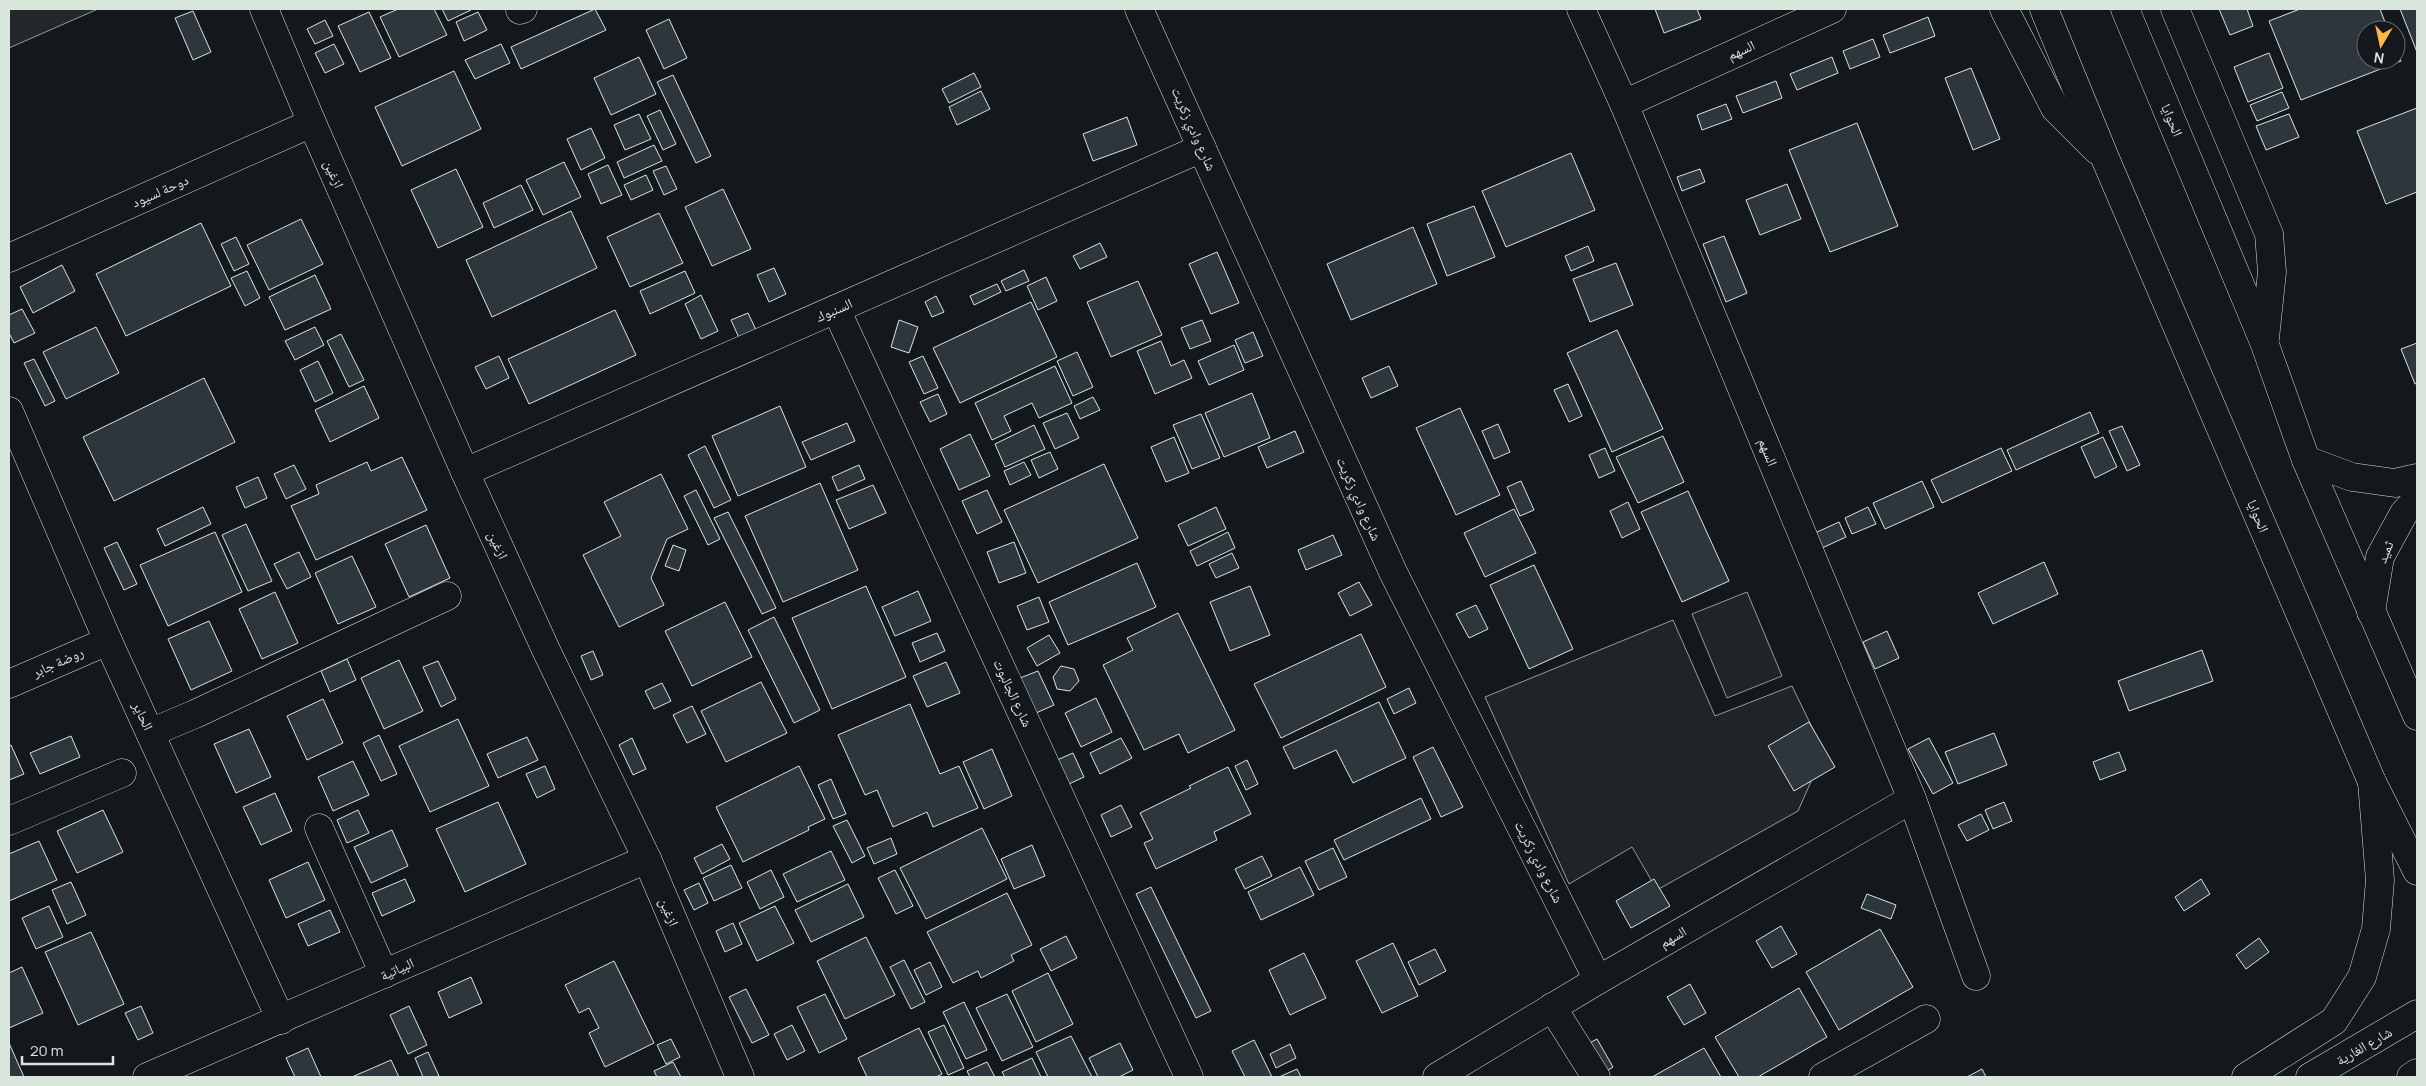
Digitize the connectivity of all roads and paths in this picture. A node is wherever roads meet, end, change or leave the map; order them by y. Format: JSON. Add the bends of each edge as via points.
{"nodes":[{"id":1,"x":264,"y":9,"type":"edge"},
{"id":2,"x":1140,"y":9,"type":"edge"},
{"id":3,"x":1580,"y":9,"type":"edge"},
{"id":4,"x":1832,"y":9,"type":"edge"},
{"id":5,"x":2004,"y":9,"type":"edge"},
{"id":6,"x":2044,"y":9,"type":"edge"},
{"id":7,"x":2125,"y":9,"type":"edge"},
{"id":8,"x":2175,"y":9,"type":"edge"},
{"id":9,"x":1624,"y":104,"type":"junction"},
{"id":10,"x":312,"y":123,"type":"junction"},
{"id":11,"x":1202,"y":148,"type":"junction"},
{"id":12,"x":2105,"y":158,"type":"junction"},
{"id":13,"x":9,"y":258,"type":"edge"},
{"id":14,"x":836,"y":309,"type":"junction"},
{"id":15,"x":2264,"y":342,"type":"junction"},
{"id":16,"x":9,"y":411,"type":"edge"},
{"id":17,"x":2306,"y":460,"type":"junction"},
{"id":18,"x":465,"y":472,"type":"junction"},
{"id":19,"x":2417,"y":478,"type":"edge"},
{"id":20,"x":2417,"y":499,"type":"edge"},
{"id":21,"x":447,"y":596,"type":"dead end"},
{"id":22,"x":2371,"y":612,"type":"junction"},
{"id":23,"x":108,"y":641,"type":"junction"},
{"id":24,"x":9,"y":684,"type":"edge"},
{"id":25,"x":2417,"y":716,"type":"edge"},
{"id":26,"x":150,"y":733,"type":"junction"},
{"id":27,"x":122,"y":773,"type":"dead end"},
{"id":28,"x":2372,"y":782,"type":"junction"},
{"id":29,"x":1912,"y":799,"type":"junction"},
{"id":30,"x":9,"y":822,"type":"edge"},
{"id":31,"x":319,"y":828,"type":"dead end"},
{"id":32,"x":647,"y":859,"type":"junction"},
{"id":33,"x":2417,"y":871,"type":"edge"},
{"id":34,"x":384,"y":974,"type":"junction"},
{"id":35,"x":1976,"y":976,"type":"dead end"},
{"id":36,"x":1598,"y":980,"type":"junction"},
{"id":37,"x":1552,"y":1007,"type":"junction"},
{"id":38,"x":2417,"y":1014,"type":"edge"},
{"id":39,"x":1926,"y":1019,"type":"dead end"},
{"id":40,"x":281,"y":1020,"type":"junction"},
{"id":41,"x":2417,"y":1073,"type":"edge"},
{"id":42,"x":148,"y":1077,"type":"edge"},
{"id":43,"x":740,"y":1077,"type":"edge"},
{"id":44,"x":1189,"y":1077,"type":"edge"},
{"id":45,"x":1436,"y":1077,"type":"edge"},
{"id":46,"x":1596,"y":1077,"type":"edge"},
{"id":47,"x":1823,"y":1077,"type":"edge"},
{"id":48,"x":2246,"y":1077,"type":"edge"},
{"id":49,"x":2310,"y":1077,"type":"edge"},
{"id":50,"x":2411,"y":1077,"type":"edge"}],
"edges":[{"from":1,"to":10,"type":"street","name":"ازغين"},
{"from":2,"to":11,"type":"street","name":"شارع وادي زكريت"},
{"from":3,"to":9,"type":"street","name":"السهم"},
{"from":4,"to":9,"type":"street","name":"السهم"},
{"from":5,"to":12,"type":"street","name":"الحوايا","via":[[2054,108]]},
{"from":6,"to":12,"type":"street","name":"الحوايا"},
{"from":7,"to":15,"type":"street","name":"الحوايا"},
{"from":8,"to":15,"type":"street","name":"الحوايا","via":[[2269,234],[2272,272]]},
{"from":9,"to":29,"type":"street","name":"السهم"},
{"from":10,"to":13,"type":"street","name":"دوحة لسيود"},
{"from":10,"to":18,"type":"street","name":"ازغين"},
{"from":11,"to":14,"type":"street","name":"السنبوك"},
{"from":11,"to":36,"type":"street","name":"شارع وادي زكريت","via":[[1392,572]]},
{"from":12,"to":28,"type":"street","name":"الحوايا"},
{"from":14,"to":18,"type":"street","name":"السنبوك"},
{"from":14,"to":44,"type":"street","name":"شارع الجالبوت"},
{"from":15,"to":17,"type":"street","name":"الحوايا"},
{"from":16,"to":23,"type":"street","name":"الحاير"},
{"from":17,"to":19,"type":"street","via":[[2352,476],[2394,483]]},
{"from":17,"to":22,"type":"street","name":"الحوايا"},
{"from":18,"to":32,"type":"street","name":"ازغين"},
{"from":20,"to":22,"type":"street","name":"ثميد","via":[[2404,513],[2380,557]]},
{"from":21,"to":26,"type":"street"},
{"from":22,"to":25,"type":"street","name":"الحوايا"},
{"from":23,"to":24,"type":"street","name":"روضة جابر"},
{"from":23,"to":26,"type":"street","name":"الحاير"},
{"from":26,"to":40,"type":"street","name":"الحاير"},
{"from":27,"to":30,"type":"street"},
{"from":28,"to":33,"type":"street","name":"الحوايا"},
{"from":28,"to":48,"type":"street","via":[[2380,880],[2376,929],[2362,977],[2334,1021]]},
{"from":29,"to":35,"type":"street","name":"السهم"},
{"from":29,"to":36,"type":"street","name":"السهم"},
{"from":31,"to":34,"type":"street"},
{"from":32,"to":34,"type":"street","name":"البياتية"},
{"from":32,"to":43,"type":"street","name":"ازغين"},
{"from":34,"to":40,"type":"street","name":"البياتية"},
{"from":36,"to":37,"type":"street","name":"السهم"},
{"from":37,"to":45,"type":"street","name":"السهم"},
{"from":37,"to":46,"type":"street"},
{"from":38,"to":49,"type":"street","name":"شارع الغارية"},
{"from":39,"to":47,"type":"street"},
{"from":40,"to":42,"type":"street","name":"البياتية"},
{"from":41,"to":50,"type":"street"}]}
